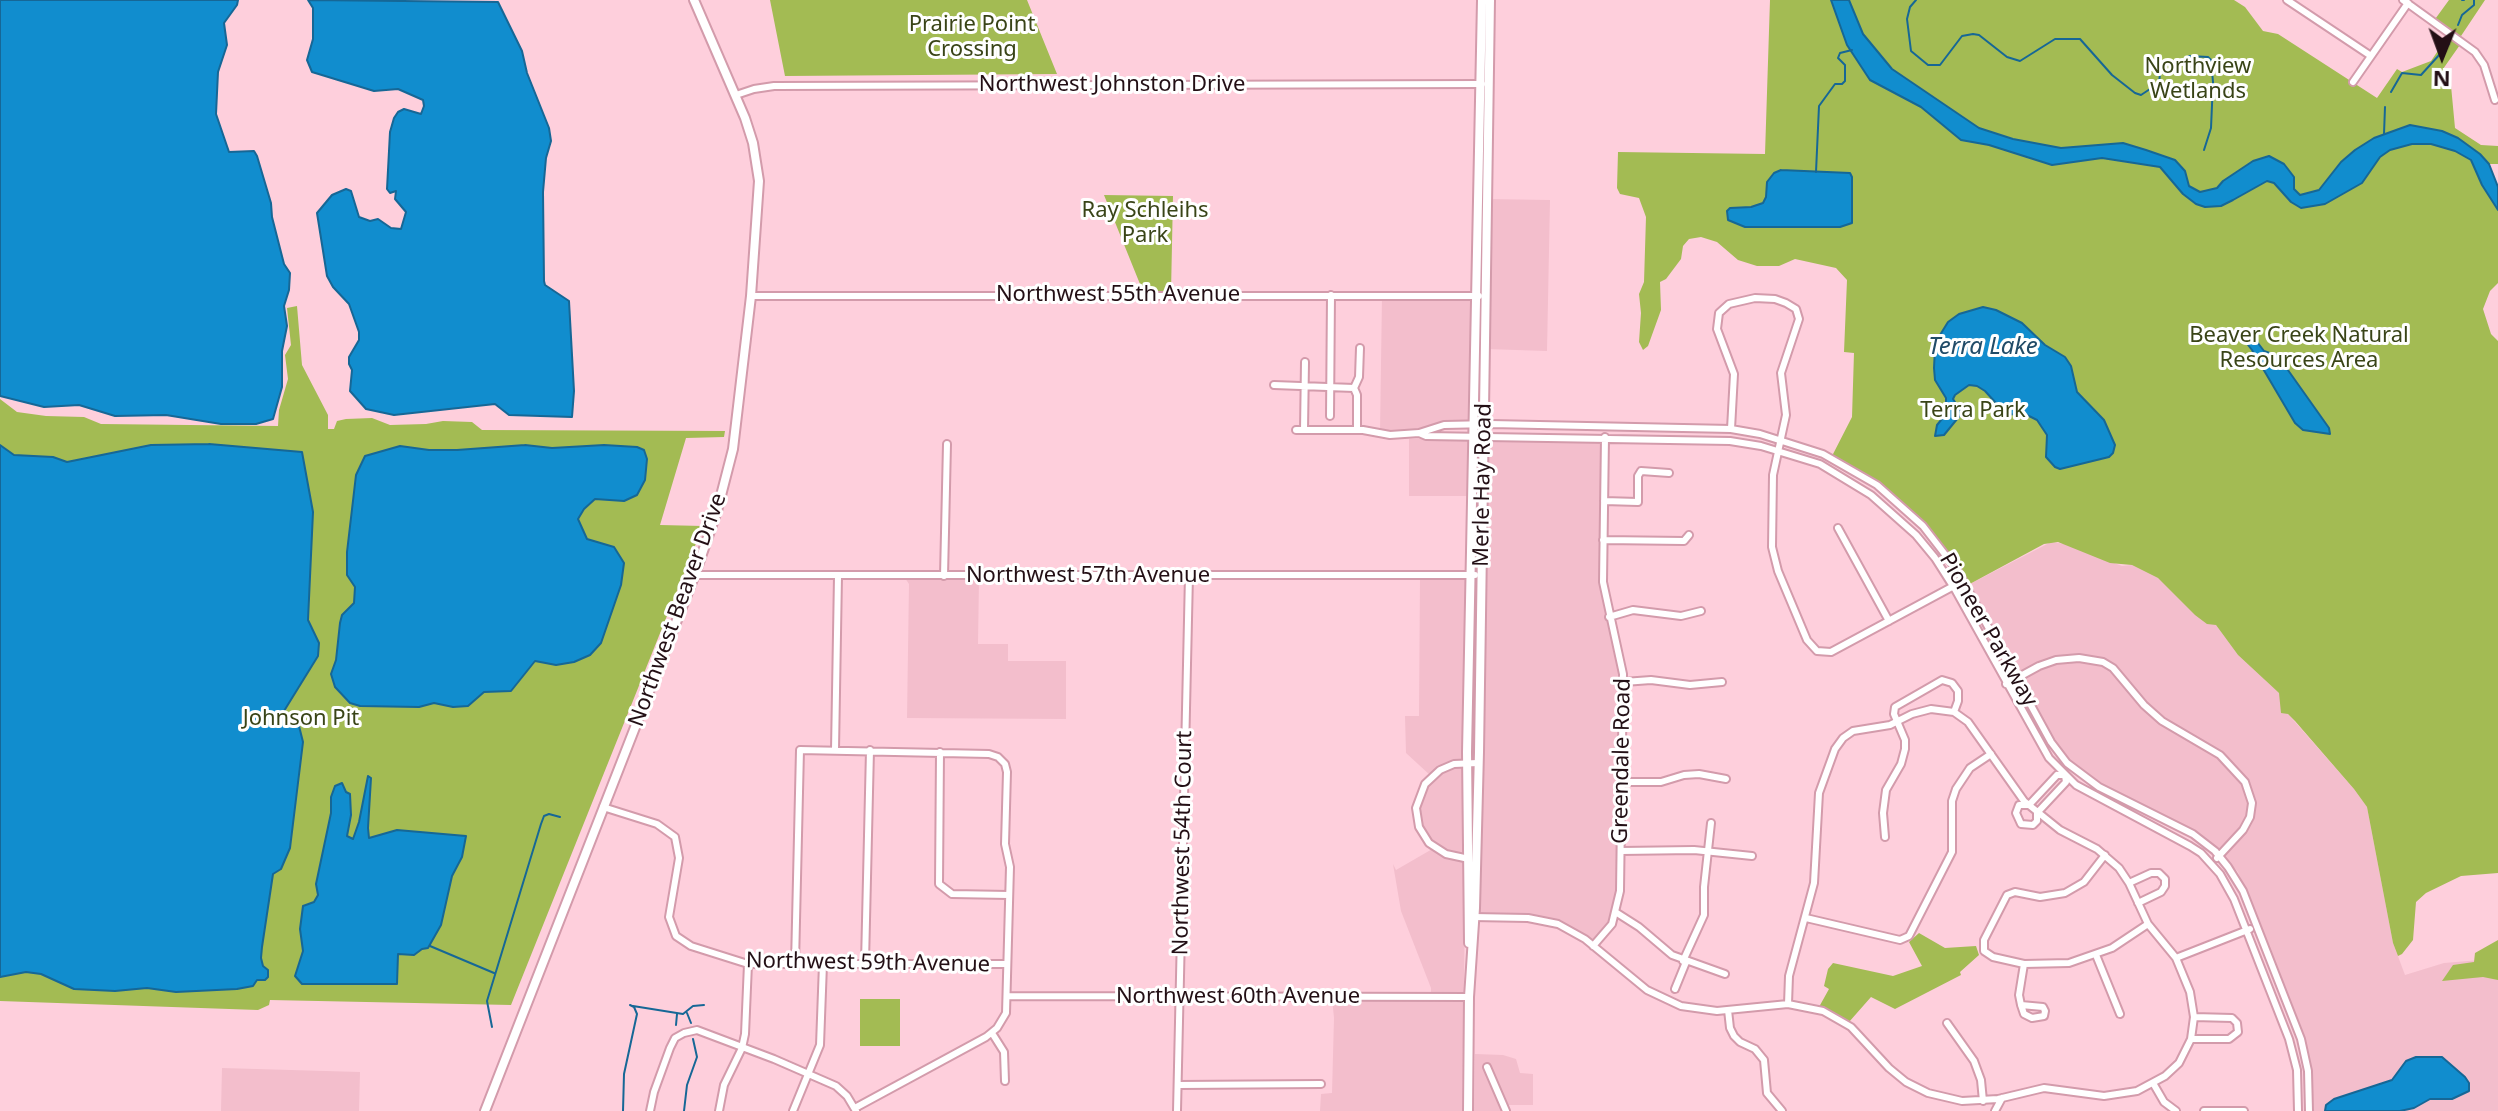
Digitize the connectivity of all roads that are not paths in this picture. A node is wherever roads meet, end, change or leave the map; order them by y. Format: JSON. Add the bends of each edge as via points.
{"nodes":[{"id":1,"x":694,"y":0,"type":"edge"},
{"id":2,"x":1482,"y":0,"type":"edge"},
{"id":3,"x":1490,"y":0,"type":"edge"},
{"id":4,"x":2287,"y":0,"type":"edge"},
{"id":5,"x":2407,"y":1,"type":"edge"},
{"id":6,"x":2371,"y":56,"type":"junction"},
{"id":7,"x":2353,"y":82,"type":"dead end"},
{"id":8,"x":1478,"y":84,"type":"junction"},
{"id":9,"x":1490,"y":84,"type":"junction"},
{"id":10,"x":736,"y":95,"type":"junction"},
{"id":11,"x":2495,"y":100,"type":"dead end"},
{"id":12,"x":1331,"y":295,"type":"junction"},
{"id":13,"x":751,"y":296,"type":"junction"},
{"id":14,"x":1480,"y":296,"type":"junction"},
{"id":15,"x":1360,"y":348,"type":"dead end"},
{"id":16,"x":1305,"y":362,"type":"dead end"},
{"id":17,"x":1274,"y":385,"type":"dead end"},
{"id":18,"x":1305,"y":386,"type":"junction"},
{"id":19,"x":1331,"y":386,"type":"junction"},
{"id":20,"x":1354,"y":388,"type":"junction"},
{"id":21,"x":1330,"y":416,"type":"dead end"},
{"id":22,"x":1479,"y":424,"type":"junction"},
{"id":23,"x":1605,"y":426,"type":"junction"},
{"id":24,"x":1731,"y":429,"type":"junction"},
{"id":25,"x":1357,"y":430,"type":"junction"},
{"id":26,"x":1419,"y":433,"type":"junction"},
{"id":27,"x":1473,"y":435,"type":"junction"},
{"id":28,"x":1484,"y":435,"type":"junction"},
{"id":29,"x":1605,"y":437,"type":"junction"},
{"id":30,"x":1782,"y":440,"type":"junction"},
{"id":31,"x":1730,"y":441,"type":"junction"},
{"id":32,"x":947,"y":444,"type":"dead end"},
{"id":33,"x":1779,"y":451,"type":"junction"},
{"id":34,"x":1669,"y":473,"type":"dead end"},
{"id":35,"x":1604,"y":501,"type":"junction"},
{"id":36,"x":1838,"y":528,"type":"dead end"},
{"id":37,"x":1689,"y":535,"type":"dead end"},
{"id":38,"x":1603,"y":540,"type":"junction"},
{"id":39,"x":694,"y":575,"type":"junction"},
{"id":40,"x":1189,"y":575,"type":"junction"},
{"id":41,"x":1470,"y":575,"type":"junction"},
{"id":42,"x":1481,"y":575,"type":"junction"},
{"id":43,"x":838,"y":576,"type":"junction"},
{"id":44,"x":944,"y":576,"type":"junction"},
{"id":45,"x":1963,"y":581,"type":"junction"},
{"id":46,"x":1953,"y":586,"type":"junction"},
{"id":47,"x":1701,"y":611,"type":"dead end"},
{"id":48,"x":1609,"y":617,"type":"junction"},
{"id":49,"x":1889,"y":621,"type":"junction"},
{"id":50,"x":2016,"y":678,"type":"junction"},
{"id":51,"x":1624,"y":682,"type":"junction"},
{"id":52,"x":1722,"y":682,"type":"dead end"},
{"id":53,"x":2006,"y":684,"type":"junction"},
{"id":54,"x":1954,"y":712,"type":"junction"},
{"id":55,"x":1898,"y":723,"type":"junction"},
{"id":56,"x":835,"y":750,"type":"junction"},
{"id":57,"x":870,"y":750,"type":"junction"},
{"id":58,"x":940,"y":752,"type":"junction"},
{"id":59,"x":1991,"y":754,"type":"junction"},
{"id":60,"x":1467,"y":763,"type":"junction"},
{"id":61,"x":1478,"y":763,"type":"junction"},
{"id":62,"x":2072,"y":767,"type":"junction"},
{"id":63,"x":2065,"y":775,"type":"junction"},
{"id":64,"x":1726,"y":779,"type":"dead end"},
{"id":65,"x":1622,"y":782,"type":"junction"},
{"id":66,"x":2027,"y":803,"type":"junction"},
{"id":67,"x":603,"y":807,"type":"junction"},
{"id":68,"x":2037,"y":813,"type":"junction"},
{"id":69,"x":1711,"y":823,"type":"dead end"},
{"id":70,"x":1885,"y":837,"type":"dead end"},
{"id":71,"x":1621,"y":851,"type":"junction"},
{"id":72,"x":1708,"y":852,"type":"junction"},
{"id":73,"x":2105,"y":855,"type":"junction"},
{"id":74,"x":2219,"y":855,"type":"junction"},
{"id":75,"x":1752,"y":856,"type":"dead end"},
{"id":76,"x":1472,"y":859,"type":"junction"},
{"id":77,"x":2212,"y":864,"type":"junction"},
{"id":78,"x":2129,"y":883,"type":"junction"},
{"id":79,"x":1009,"y":895,"type":"junction"},
{"id":80,"x":2138,"y":903,"type":"junction"},
{"id":81,"x":1617,"y":913,"type":"junction"},
{"id":82,"x":1471,"y":917,"type":"junction"},
{"id":83,"x":1806,"y":918,"type":"junction"},
{"id":84,"x":2148,"y":924,"type":"junction"},
{"id":85,"x":2257,"y":926,"type":"junction"},
{"id":86,"x":2246,"y":930,"type":"junction"},
{"id":87,"x":1593,"y":946,"type":"junction"},
{"id":88,"x":2096,"y":955,"type":"junction"},
{"id":89,"x":2176,"y":958,"type":"junction"},
{"id":90,"x":1685,"y":961,"type":"junction"},
{"id":91,"x":865,"y":963,"type":"junction"},
{"id":92,"x":748,"y":964,"type":"junction"},
{"id":93,"x":795,"y":964,"type":"junction"},
{"id":94,"x":823,"y":964,"type":"junction"},
{"id":95,"x":1007,"y":964,"type":"junction"},
{"id":96,"x":2024,"y":964,"type":"junction"},
{"id":97,"x":1725,"y":974,"type":"dead end"},
{"id":98,"x":1675,"y":989,"type":"dead end"},
{"id":99,"x":1008,"y":996,"type":"junction"},
{"id":100,"x":1180,"y":997,"type":"junction"},
{"id":101,"x":1469,"y":997,"type":"junction"},
{"id":102,"x":1788,"y":1004,"type":"junction"},
{"id":103,"x":2021,"y":1005,"type":"dead end"},
{"id":104,"x":1728,"y":1010,"type":"junction"},
{"id":105,"x":2120,"y":1014,"type":"dead end"},
{"id":106,"x":2194,"y":1017,"type":"junction"},
{"id":107,"x":1947,"y":1023,"type":"dead end"},
{"id":108,"x":992,"y":1033,"type":"junction"},
{"id":109,"x":2191,"y":1039,"type":"junction"},
{"id":110,"x":742,"y":1048,"type":"junction"},
{"id":111,"x":1487,"y":1067,"type":"dead end"},
{"id":112,"x":808,"y":1074,"type":"junction"},
{"id":113,"x":1005,"y":1081,"type":"dead end"},
{"id":114,"x":2153,"y":1083,"type":"junction"},
{"id":115,"x":1321,"y":1084,"type":"dead end"},
{"id":116,"x":1178,"y":1085,"type":"junction"},
{"id":117,"x":2002,"y":1098,"type":"junction"},
{"id":118,"x":1962,"y":1101,"type":"junction"},
{"id":119,"x":1983,"y":1101,"type":"junction"},
{"id":120,"x":856,"y":1110,"type":"edge"},
{"id":121,"x":485,"y":1111,"type":"edge"},
{"id":122,"x":650,"y":1111,"type":"edge"},
{"id":123,"x":719,"y":1111,"type":"edge"},
{"id":124,"x":793,"y":1111,"type":"edge"},
{"id":125,"x":1177,"y":1111,"type":"edge"},
{"id":126,"x":1468,"y":1111,"type":"edge"},
{"id":127,"x":1506,"y":1111,"type":"edge"},
{"id":128,"x":1782,"y":1111,"type":"edge"},
{"id":129,"x":1970,"y":1111,"type":"edge"},
{"id":130,"x":1995,"y":1111,"type":"edge"},
{"id":131,"x":2176,"y":1111,"type":"edge"},
{"id":132,"x":2204,"y":1111,"type":"edge"},
{"id":133,"x":2244,"y":1111,"type":"edge"},
{"id":134,"x":2298,"y":1111,"type":"edge"},
{"id":135,"x":2309,"y":1111,"type":"edge"}],
"edges":[{"from":1,"to":10,"type":"main road","name":"Northwest Beaver Drive"},
{"from":2,"to":8,"type":"main road","name":"Merle Hay Road"},
{"from":3,"to":9,"type":"main road","name":"Merle Hay Road"},
{"from":4,"to":6,"type":"street"},
{"from":5,"to":6,"type":"street"},
{"from":5,"to":11,"type":"street","via":[[2475,52]]},
{"from":6,"to":7,"type":"street"},
{"from":8,"to":9,"type":"street","name":"Northwest Johnston Drive"},
{"from":8,"to":10,"type":"street","name":"Northwest Johnston Drive","via":[[774,86]]},
{"from":8,"to":14,"type":"main road","name":"Merle Hay Road"},
{"from":9,"to":14,"type":"main road","name":"Merle Hay Road"},
{"from":10,"to":13,"type":"main road","name":"Northwest Beaver Drive","via":[[753,143],[759,181]]},
{"from":12,"to":13,"type":"street","name":"Northwest 55th Avenue"},
{"from":12,"to":14,"type":"street","name":"Northwest 55th Avenue"},
{"from":12,"to":19,"type":"street"},
{"from":13,"to":39,"type":"main road","name":"Northwest Beaver Drive","via":[[733,449]]},
{"from":14,"to":22,"type":"main road","name":"Merle Hay Road"},
{"from":15,"to":20,"type":"street"},
{"from":16,"to":18,"type":"street"},
{"from":17,"to":18,"type":"street"},
{"from":18,"to":19,"type":"street"},
{"from":18,"to":25,"type":"street","name":"Pioneer Parkway","via":[[1300,430]]},
{"from":19,"to":20,"type":"street"},
{"from":19,"to":21,"type":"street"},
{"from":20,"to":25,"type":"street"},
{"from":22,"to":23,"type":"street","name":"Pioneer Parkway"},
{"from":22,"to":26,"type":"street","name":"Pioneer Parkway","via":[[1444,425]]},
{"from":22,"to":27,"type":"main road","name":"Merle Hay Road"},
{"from":22,"to":28,"type":"main road","name":"Merle Hay Road"},
{"from":23,"to":24,"type":"street","name":"Pioneer Parkway"},
{"from":23,"to":29,"type":"street","name":"Greendale Road"},
{"from":24,"to":30,"type":"street","name":"Pioneer Parkway"},
{"from":24,"to":30,"type":"street","via":[[1735,383],[1717,329],[1719,313],[1736,302],[1775,299],[1796,309],[1799,319],[1781,373],[1786,415]]},
{"from":24,"to":31,"type":"street"},
{"from":25,"to":26,"type":"street","name":"Pioneer Parkway"},
{"from":26,"to":27,"type":"street","name":"Pioneer Parkway"},
{"from":27,"to":28,"type":"street","name":"Pioneer Parkway"},
{"from":27,"to":41,"type":"main road","name":"Merle Hay Road"},
{"from":28,"to":29,"type":"street","name":"Pioneer Parkway"},
{"from":28,"to":42,"type":"main road","name":"Merle Hay Road"},
{"from":29,"to":31,"type":"street","name":"Pioneer Parkway"},
{"from":29,"to":35,"type":"street","name":"Greendale Road"},
{"from":30,"to":33,"type":"street"},
{"from":30,"to":45,"type":"street","name":"Pioneer Parkway","via":[[1823,454],[1877,485],[1923,526]]},
{"from":31,"to":33,"type":"street","name":"Pioneer Parkway"},
{"from":32,"to":44,"type":"street"},
{"from":33,"to":46,"type":"street","name":"Pioneer Parkway","via":[[1820,464],[1871,495],[1916,535]]},
{"from":33,"to":49,"type":"street","via":[[1771,487],[1772,547],[1807,640],[1817,651],[1831,652]]},
{"from":34,"to":35,"type":"street","via":[[1641,471],[1638,502]]},
{"from":35,"to":38,"type":"street","name":"Greendale Road"},
{"from":36,"to":49,"type":"street"},
{"from":37,"to":38,"type":"street","via":[[1684,541]]},
{"from":38,"to":48,"type":"street","name":"Greendale Road"},
{"from":39,"to":43,"type":"street","name":"Northwest 57th Avenue"},
{"from":39,"to":67,"type":"main road","name":"Northwest Beaver Drive"},
{"from":40,"to":41,"type":"street","name":"Northwest 57th Avenue"},
{"from":40,"to":44,"type":"street","name":"Northwest 57th Avenue"},
{"from":40,"to":100,"type":"street","name":"Northwest 54th Court"},
{"from":41,"to":42,"type":"street","name":"Northwest 57th Avenue"},
{"from":41,"to":60,"type":"main road","name":"Merle Hay Road"},
{"from":42,"to":61,"type":"main road","name":"Merle Hay Road"},
{"from":43,"to":44,"type":"street","name":"Northwest 57th Avenue"},
{"from":43,"to":56,"type":"street"},
{"from":45,"to":46,"type":"street"},
{"from":45,"to":50,"type":"street","name":"Pioneer Parkway"},
{"from":46,"to":49,"type":"street"},
{"from":46,"to":53,"type":"street","name":"Pioneer Parkway"},
{"from":47,"to":48,"type":"street","via":[[1681,616],[1633,610]]},
{"from":48,"to":51,"type":"street","name":"Greendale Road"},
{"from":50,"to":53,"type":"street"},
{"from":50,"to":62,"type":"street","name":"Pioneer Parkway","via":[[2051,742]]},
{"from":50,"to":74,"type":"street","via":[[2056,660],[2103,662],[2162,721],[2220,755],[2245,782],[2252,803],[2243,830]]},
{"from":51,"to":52,"type":"street"},
{"from":51,"to":65,"type":"street","name":"Greendale Road"},
{"from":53,"to":63,"type":"street","name":"Pioneer Parkway","via":[[2049,758]]},
{"from":54,"to":55,"type":"street","via":[[1926,710]]},
{"from":54,"to":55,"type":"street","via":[[1958,691],[1952,683],[1938,681],[1897,704]]},
{"from":54,"to":59,"type":"street","via":[[1972,726]]},
{"from":55,"to":70,"type":"street","via":[[1905,749],[1886,790]]},
{"from":55,"to":83,"type":"street","via":[[1853,731],[1835,749],[1819,793],[1816,866]]},
{"from":56,"to":57,"type":"street"},
{"from":56,"to":93,"type":"street","via":[[800,750]]},
{"from":57,"to":58,"type":"street"},
{"from":57,"to":91,"type":"street"},
{"from":58,"to":79,"type":"street","via":[[989,754],[998,757],[1007,772]]},
{"from":58,"to":79,"type":"street","via":[[939,884],[952,894]]},
{"from":59,"to":66,"type":"street"},
{"from":59,"to":83,"type":"street","via":[[1970,768],[1956,789],[1952,852],[1909,936],[1900,940]]},
{"from":60,"to":61,"type":"street"},
{"from":60,"to":76,"type":"main road","name":"Merle Hay Road"},
{"from":60,"to":76,"type":"street","via":[[1431,777],[1416,808],[1429,843],[1446,854]]},
{"from":61,"to":76,"type":"main road","name":"Merle Hay Road"},
{"from":62,"to":63,"type":"street"},
{"from":62,"to":74,"type":"street","name":"Pioneer Parkway","via":[[2099,787],[2193,834]]},
{"from":63,"to":66,"type":"street","via":[[2057,775]]},
{"from":63,"to":68,"type":"street","via":[[2066,782]]},
{"from":63,"to":77,"type":"street","name":"Pioneer Parkway","via":[[2190,846]]},
{"from":64,"to":65,"type":"street","via":[[1699,774],[1661,782]]},
{"from":65,"to":71,"type":"street","name":"Greendale Road"},
{"from":66,"to":68,"type":"street"},
{"from":66,"to":68,"type":"street","via":[[2016,813],[2021,824],[2033,825]]},
{"from":67,"to":92,"type":"street","name":"Northwest 59th Avenue","via":[[657,824],[675,837],[679,858],[669,917],[676,936]]},
{"from":67,"to":121,"type":"main road","name":"Northwest Beaver Drive"},
{"from":68,"to":73,"type":"street"},
{"from":69,"to":72,"type":"street"},
{"from":71,"to":72,"type":"street"},
{"from":71,"to":81,"type":"street","name":"Greendale Road"},
{"from":72,"to":75,"type":"street"},
{"from":72,"to":90,"type":"street","via":[[1704,915]]},
{"from":73,"to":78,"type":"street"},
{"from":73,"to":96,"type":"street","via":[[2084,882],[2065,893],[2007,895],[1983,949],[1987,955]]},
{"from":74,"to":77,"type":"street"},
{"from":74,"to":85,"type":"street","name":"Pioneer Parkway","via":[[2239,883]]},
{"from":76,"to":82,"type":"main road","name":"Merle Hay Road"},
{"from":77,"to":86,"type":"street","name":"Pioneer Parkway","via":[[2228,886]]},
{"from":78,"to":80,"type":"street"},
{"from":78,"to":80,"type":"street","via":[[2156,872],[2165,879],[2161,892]]},
{"from":79,"to":95,"type":"street"},
{"from":80,"to":84,"type":"street"},
{"from":81,"to":87,"type":"street"},
{"from":81,"to":90,"type":"street"},
{"from":82,"to":87,"type":"street","via":[[1548,921]]},
{"from":82,"to":101,"type":"main road","name":"Merle Hay Road"},
{"from":83,"to":102,"type":"street","via":[[1789,976]]},
{"from":84,"to":88,"type":"street"},
{"from":84,"to":89,"type":"street"},
{"from":85,"to":86,"type":"street"},
{"from":85,"to":135,"type":"street","name":"Pioneer Parkway","via":[[2305,1054]]},
{"from":86,"to":89,"type":"street"},
{"from":86,"to":134,"type":"street","name":"Pioneer Parkway","via":[[2293,1052]]},
{"from":87,"to":104,"type":"street","via":[[1669,1002]]},
{"from":88,"to":96,"type":"street","via":[[2069,963]]},
{"from":88,"to":105,"type":"street"},
{"from":89,"to":106,"type":"street"},
{"from":90,"to":97,"type":"street"},
{"from":90,"to":98,"type":"street"},
{"from":91,"to":94,"type":"street","name":"Northwest 59th Avenue"},
{"from":91,"to":95,"type":"street","name":"Northwest 59th Avenue"},
{"from":92,"to":93,"type":"street","name":"Northwest 59th Avenue"},
{"from":92,"to":110,"type":"street"},
{"from":93,"to":94,"type":"street","name":"Northwest 59th Avenue"},
{"from":94,"to":112,"type":"street","via":[[821,1040]]},
{"from":95,"to":99,"type":"street"},
{"from":96,"to":103,"type":"street"},
{"from":99,"to":100,"type":"street","name":"Northwest 60th Avenue"},
{"from":99,"to":108,"type":"street","via":[[1006,1013]]},
{"from":100,"to":101,"type":"street","name":"Northwest 60th Avenue"},
{"from":100,"to":116,"type":"street","name":"Northwest 54th Court"},
{"from":101,"to":126,"type":"main road","name":"Merle Hay Road"},
{"from":102,"to":104,"type":"street"},
{"from":102,"to":118,"type":"street","via":[[1842,1020],[1906,1082]]},
{"from":104,"to":128,"type":"street","via":[[1734,1036],[1763,1058],[1767,1093]]},
{"from":106,"to":109,"type":"street"},
{"from":106,"to":109,"type":"street","via":[[2232,1018],[2238,1032],[2229,1039]]},
{"from":107,"to":119,"type":"street","via":[[1974,1061]]},
{"from":108,"to":113,"type":"street","via":[[1004,1052]]},
{"from":108,"to":120,"type":"street"},
{"from":109,"to":114,"type":"street","via":[[2179,1063]]},
{"from":110,"to":112,"type":"street"},
{"from":110,"to":122,"type":"street","via":[[697,1030],[675,1038]]},
{"from":110,"to":123,"type":"street","via":[[724,1085]]},
{"from":111,"to":127,"type":"street"},
{"from":112,"to":120,"type":"street","via":[[836,1086]]},
{"from":112,"to":124,"type":"street"},
{"from":114,"to":117,"type":"street","via":[[2115,1096],[2044,1088]]},
{"from":114,"to":131,"type":"street"},
{"from":115,"to":116,"type":"street"},
{"from":116,"to":125,"type":"street","name":"Northwest 54th Court"},
{"from":117,"to":119,"type":"street"},
{"from":117,"to":130,"type":"street"},
{"from":118,"to":119,"type":"street"},
{"from":118,"to":129,"type":"street"},
{"from":132,"to":133,"type":"street"}]}
